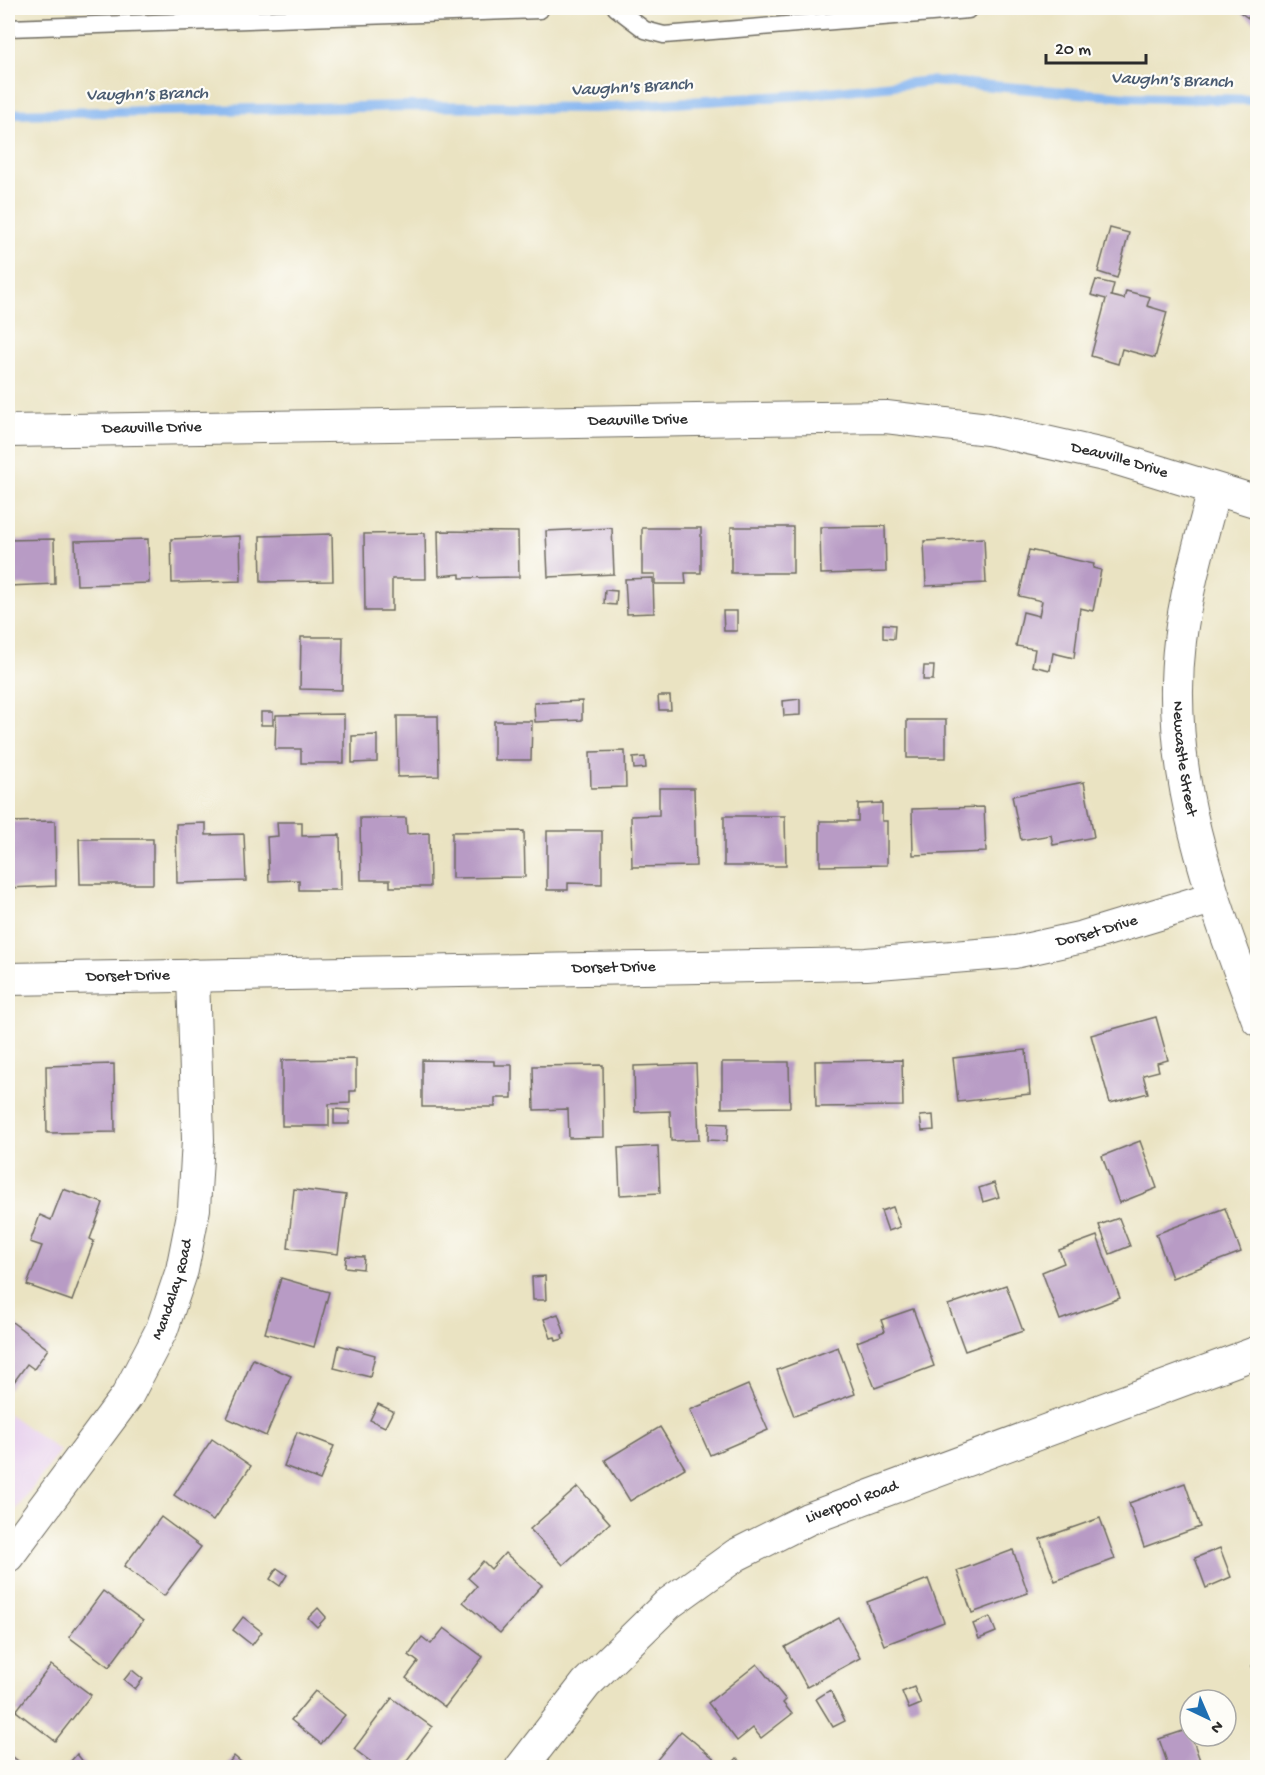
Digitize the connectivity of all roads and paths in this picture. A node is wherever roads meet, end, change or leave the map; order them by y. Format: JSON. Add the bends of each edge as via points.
{"nodes":[{"id":1,"x":616,"y":8,"type":"edge"},
{"id":2,"x":964,"y":8,"type":"edge"},
{"id":3,"x":540,"y":10,"type":"dead end"},
{"id":4,"x":8,"y":28,"type":"edge"},
{"id":5,"x":8,"y":431,"type":"edge"},
{"id":6,"x":1214,"y":490,"type":"junction"},
{"id":7,"x":1257,"y":502,"type":"edge"},
{"id":8,"x":1212,"y":898,"type":"junction"},
{"id":9,"x":193,"y":975,"type":"junction"},
{"id":10,"x":8,"y":979,"type":"edge"},
{"id":11,"x":1257,"y":1020,"type":"edge"},
{"id":12,"x":1257,"y":1352,"type":"edge"},
{"id":13,"x":8,"y":1556,"type":"edge"},
{"id":14,"x":521,"y":1767,"type":"edge"}],
"edges":[{"from":1,"to":2,"type":"lane","via":[[645,30],[664,35],[968,10]]},
{"from":3,"to":4,"type":"lane"},
{"from":5,"to":6,"type":"street","name":"Deauville Drive","via":[[886,417],[1021,436],[1108,456]]},
{"from":6,"to":7,"type":"street","name":"Deauville Drive"},
{"from":6,"to":8,"type":"street","name":"Newcastle Street","via":[[1190,580],[1180,642],[1177,698],[1179,756]]},
{"from":8,"to":9,"type":"street","name":"Dorset Drive","via":[[1083,937],[1015,952],[866,964]]},
{"from":8,"to":11,"type":"street","name":"Newcastle Street"},
{"from":9,"to":10,"type":"street","name":"Dorset Drive"},
{"from":9,"to":13,"type":"street","name":"Mandalay Road","via":[[198,1140],[194,1209],[182,1270],[162,1329],[127,1396]]},
{"from":12,"to":14,"type":"street","name":"Liverpool Road","via":[[807,1519],[736,1555],[668,1604],[586,1684]]}]}
